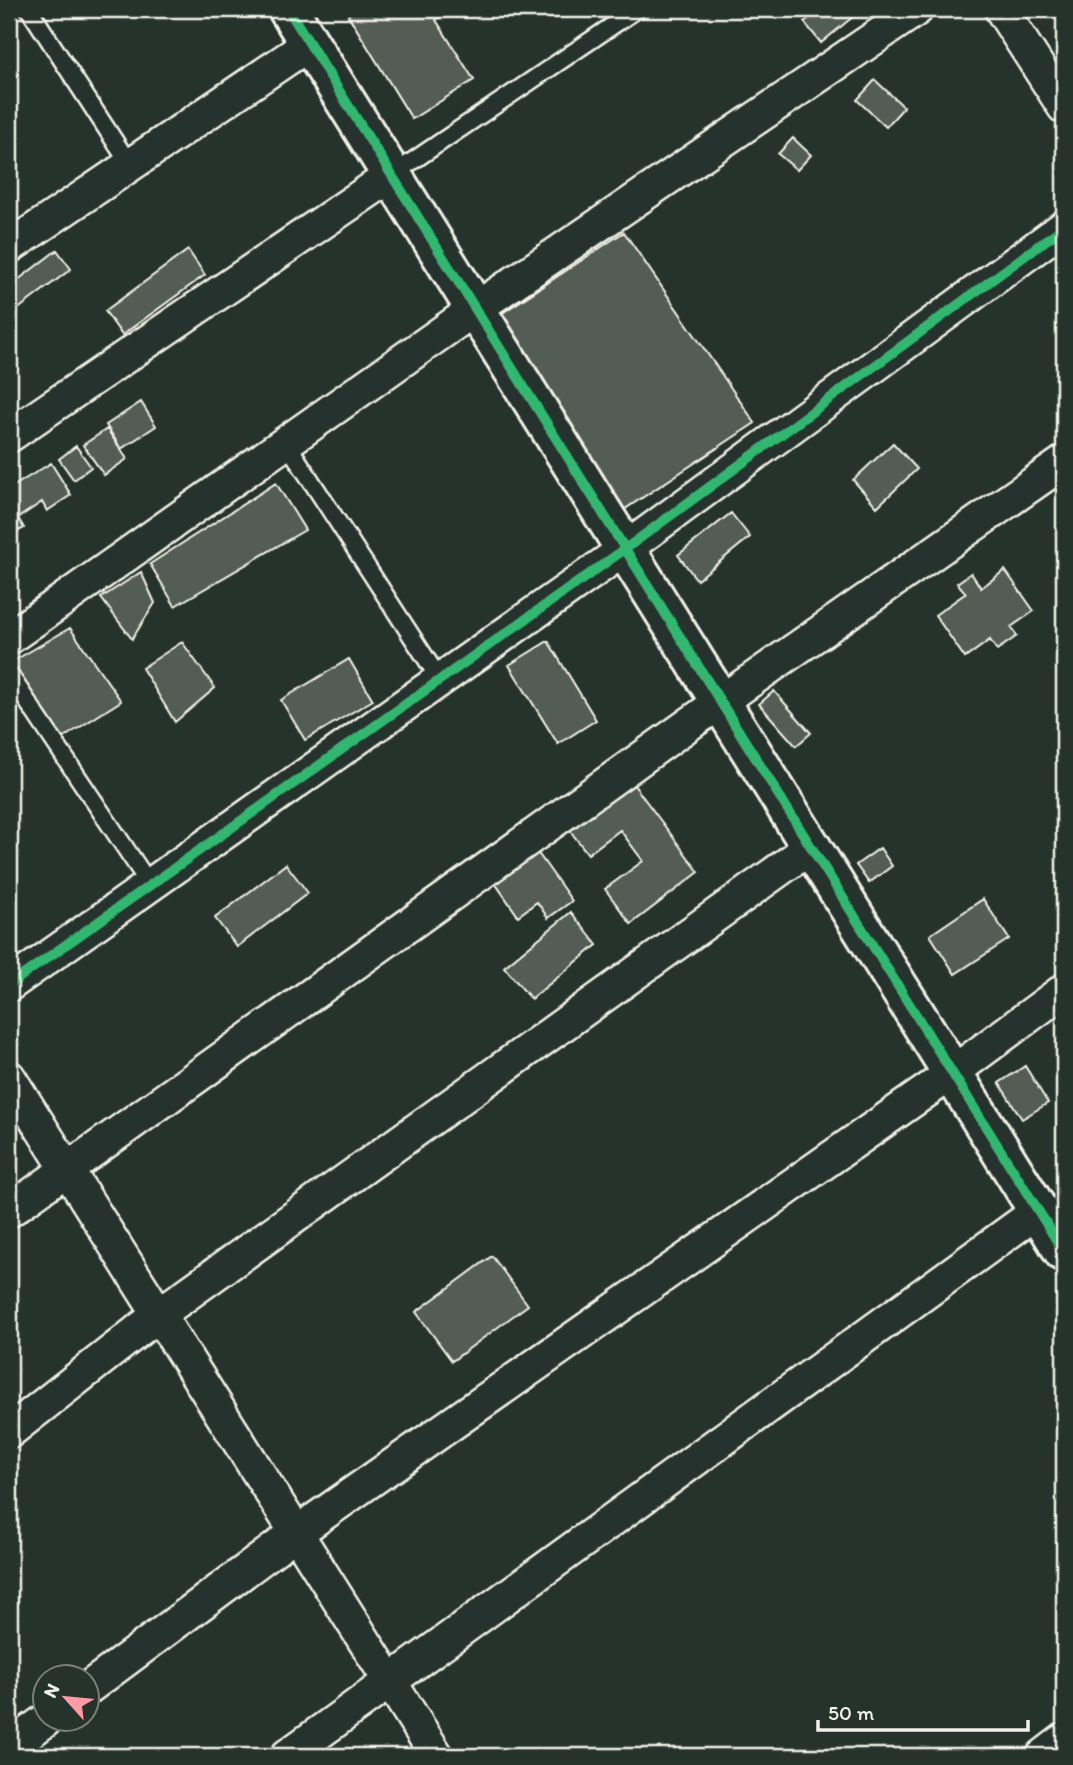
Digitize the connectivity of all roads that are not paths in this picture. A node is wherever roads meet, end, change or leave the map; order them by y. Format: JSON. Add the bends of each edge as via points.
{"nodes":[{"id":1,"x":29,"y":9,"type":"edge"},
{"id":2,"x":637,"y":9,"type":"edge"},
{"id":3,"x":917,"y":9,"type":"edge"},
{"id":4,"x":1001,"y":9,"type":"edge"},
{"id":5,"x":290,"y":10,"type":"edge"},
{"id":6,"x":309,"y":44,"type":"junction"},
{"id":7,"x":1064,"y":107,"type":"edge"},
{"id":8,"x":130,"y":165,"type":"junction"},
{"id":9,"x":391,"y":176,"type":"junction"},
{"id":10,"x":1064,"y":227,"type":"edge"},
{"id":11,"x":9,"y":247,"type":"edge"},
{"id":12,"x":475,"y":309,"type":"junction"},
{"id":13,"x":9,"y":436,"type":"edge"},
{"id":14,"x":286,"y":442,"type":"junction"},
{"id":15,"x":1064,"y":462,"type":"edge"},
{"id":16,"x":625,"y":549,"type":"junction"},
{"id":17,"x":9,"y":638,"type":"edge"},
{"id":18,"x":9,"y":674,"type":"edge"},
{"id":19,"x":440,"y":680,"type":"junction"},
{"id":20,"x":720,"y":702,"type":"junction"},
{"id":21,"x":811,"y":847,"type":"junction"},
{"id":22,"x":150,"y":885,"type":"junction"},
{"id":23,"x":9,"y":985,"type":"edge"},
{"id":24,"x":1064,"y":990,"type":"edge"},
{"id":25,"x":952,"y":1073,"type":"junction"},
{"id":26,"x":9,"y":1077,"type":"edge"},
{"id":27,"x":67,"y":1169,"type":"junction"},
{"id":28,"x":9,"y":1211,"type":"edge"},
{"id":29,"x":1038,"y":1211,"type":"junction"},
{"id":30,"x":1064,"y":1252,"type":"edge"},
{"id":31,"x":158,"y":1315,"type":"junction"},
{"id":32,"x":9,"y":1432,"type":"edge"},
{"id":33,"x":296,"y":1533,"type":"junction"},
{"id":34,"x":102,"y":1678,"type":"edge"},
{"id":35,"x":390,"y":1682,"type":"junction"},
{"id":36,"x":32,"y":1730,"type":"edge"},
{"id":37,"x":1064,"y":1741,"type":"edge"},
{"id":38,"x":9,"y":1747,"type":"edge"},
{"id":39,"x":287,"y":1756,"type":"edge"},
{"id":40,"x":437,"y":1756,"type":"edge"},
{"id":41,"x":1043,"y":1756,"type":"edge"}],
"edges":[{"from":1,"to":8,"type":"lane"},
{"from":2,"to":9,"type":"lane"},
{"from":3,"to":12,"type":"street"},
{"from":4,"to":7,"type":"street"},
{"from":5,"to":6,"type":"street"},
{"from":6,"to":8,"type":"street"},
{"from":6,"to":9,"type":"street"},
{"from":8,"to":11,"type":"street"},
{"from":9,"to":12,"type":"street"},
{"from":9,"to":13,"type":"street"},
{"from":10,"to":16,"type":"street"},
{"from":12,"to":14,"type":"street"},
{"from":12,"to":16,"type":"street"},
{"from":14,"to":17,"type":"street"},
{"from":14,"to":19,"type":"lane"},
{"from":15,"to":20,"type":"street"},
{"from":16,"to":19,"type":"street"},
{"from":16,"to":20,"type":"street"},
{"from":18,"to":22,"type":"lane"},
{"from":19,"to":22,"type":"street"},
{"from":20,"to":21,"type":"street"},
{"from":20,"to":27,"type":"street"},
{"from":21,"to":25,"type":"street"},
{"from":21,"to":31,"type":"street"},
{"from":22,"to":23,"type":"street"},
{"from":24,"to":25,"type":"street"},
{"from":25,"to":29,"type":"street"},
{"from":25,"to":33,"type":"street"},
{"from":26,"to":27,"type":"street"},
{"from":27,"to":28,"type":"street"},
{"from":27,"to":31,"type":"street"},
{"from":29,"to":30,"type":"street"},
{"from":29,"to":35,"type":"street"},
{"from":31,"to":32,"type":"street"},
{"from":31,"to":33,"type":"street"},
{"from":33,"to":34,"type":"street"},
{"from":33,"to":35,"type":"street"},
{"from":35,"to":39,"type":"street"},
{"from":35,"to":40,"type":"street"},
{"from":36,"to":38,"type":"street"},
{"from":37,"to":41,"type":"street"}]}
